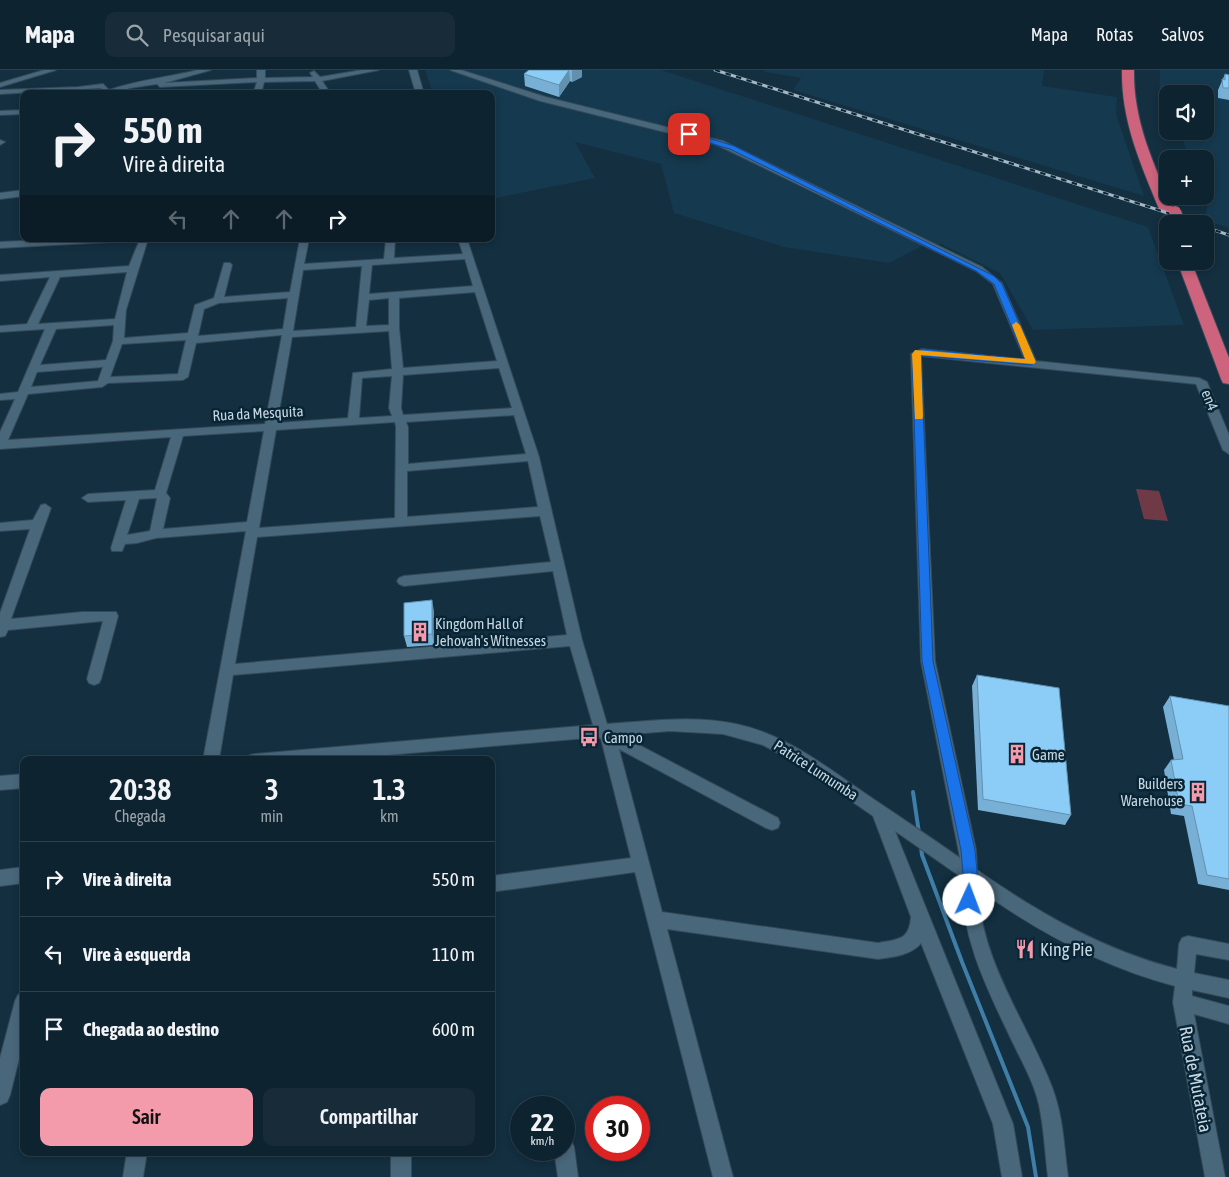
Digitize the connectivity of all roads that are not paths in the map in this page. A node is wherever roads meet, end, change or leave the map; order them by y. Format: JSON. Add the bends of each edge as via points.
{"nodes":[{"id":1,"x":49,"y":70,"type":"edge"},
{"id":2,"x":209,"y":70,"type":"edge"},
{"id":3,"x":261,"y":70,"type":"edge"},
{"id":4,"x":313,"y":70,"type":"edge"},
{"id":5,"x":375,"y":70,"type":"edge"},
{"id":6,"x":413,"y":70,"type":"edge"},
{"id":7,"x":454,"y":70,"type":"edge"},
{"id":8,"x":1128,"y":70,"type":"edge"},
{"id":9,"x":1134,"y":70,"type":"edge"},
{"id":10,"x":319,"y":79,"type":"junction"},
{"id":11,"x":158,"y":81,"type":"junction"},
{"id":12,"x":261,"y":81,"type":"junction"},
{"id":13,"x":211,"y":83,"type":"junction"},
{"id":14,"x":0,"y":85,"type":"edge"},
{"id":15,"x":67,"y":90,"type":"edge"},
{"id":16,"x":105,"y":90,"type":"edge"},
{"id":17,"x":116,"y":90,"type":"edge"},
{"id":18,"x":157,"y":90,"type":"edge"},
{"id":19,"x":208,"y":90,"type":"edge"},
{"id":20,"x":258,"y":90,"type":"edge"},
{"id":21,"x":325,"y":90,"type":"edge"},
{"id":22,"x":419,"y":90,"type":"edge"},
{"id":23,"x":0,"y":92,"type":"edge"},
{"id":24,"x":20,"y":92,"type":"edge"},
{"id":25,"x":20,"y":112,"type":"edge"},
{"id":26,"x":0,"y":113,"type":"edge"},
{"id":27,"x":1159,"y":173,"type":"edge"},
{"id":28,"x":20,"y":194,"type":"edge"},
{"id":29,"x":0,"y":196,"type":"edge"},
{"id":30,"x":1172,"y":215,"type":"edge"},
{"id":31,"x":56,"y":242,"type":"edge"},
{"id":32,"x":143,"y":242,"type":"edge"},
{"id":33,"x":303,"y":242,"type":"edge"},
{"id":34,"x":390,"y":242,"type":"edge"},
{"id":35,"x":464,"y":242,"type":"edge"},
{"id":36,"x":4,"y":245,"type":"edge"},
{"id":37,"x":469,"y":256,"type":"junction"},
{"id":38,"x":0,"y":258,"type":"edge"},
{"id":39,"x":389,"y":262,"type":"junction"},
{"id":40,"x":367,"y":263,"type":"junction"},
{"id":41,"x":227,"y":265,"type":"dead end"},
{"id":42,"x":299,"y":267,"type":"junction"},
{"id":43,"x":133,"y":269,"type":"junction"},
{"id":44,"x":1187,"y":270,"type":"edge"},
{"id":45,"x":1198,"y":270,"type":"edge"},
{"id":46,"x":57,"y":274,"type":"junction"},
{"id":47,"x":0,"y":278,"type":"edge"},
{"id":48,"x":479,"y":289,"type":"junction"},
{"id":49,"x":294,"y":295,"type":"junction"},
{"id":50,"x":394,"y":295,"type":"junction"},
{"id":51,"x":364,"y":297,"type":"junction"},
{"id":52,"x":218,"y":300,"type":"junction"},
{"id":53,"x":120,"y":322,"type":"junction"},
{"id":54,"x":52,"y":326,"type":"junction"},
{"id":55,"x":31,"y":327,"type":"junction"},
{"id":56,"x":394,"y":328,"type":"junction"},
{"id":57,"x":0,"y":329,"type":"edge"},
{"id":58,"x":361,"y":330,"type":"junction"},
{"id":59,"x":287,"y":333,"type":"junction"},
{"id":60,"x":193,"y":338,"type":"junction"},
{"id":61,"x":118,"y":341,"type":"junction"},
{"id":62,"x":1229,"y":348,"type":"edge"},
{"id":63,"x":1031,"y":362,"type":"junction"},
{"id":64,"x":110,"y":363,"type":"junction"},
{"id":65,"x":503,"y":364,"type":"junction"},
{"id":66,"x":33,"y":368,"type":"junction"},
{"id":67,"x":398,"y":372,"type":"junction"},
{"id":68,"x":1229,"y":379,"type":"edge"},
{"id":69,"x":105,"y":380,"type":"junction"},
{"id":70,"x":1199,"y":381,"type":"joint"},
{"id":71,"x":22,"y":393,"type":"junction"},
{"id":72,"x":0,"y":397,"type":"edge"},
{"id":73,"x":518,"y":410,"type":"junction"},
{"id":74,"x":399,"y":420,"type":"junction"},
{"id":75,"x":353,"y":422,"type":"junction"},
{"id":76,"x":270,"y":427,"type":"junction"},
{"id":77,"x":178,"y":432,"type":"junction"},
{"id":78,"x":0,"y":444,"type":"edge"},
{"id":79,"x":1229,"y":450,"type":"edge"},
{"id":80,"x":533,"y":457,"type":"junction"},
{"id":81,"x":402,"y":468,"type":"junction"},
{"id":82,"x":160,"y":494,"type":"junction"},
{"id":83,"x":134,"y":495,"type":"junction"},
{"id":84,"x":88,"y":498,"type":"dead end"},
{"id":85,"x":45,"y":508,"type":"dead end"},
{"id":86,"x":546,"y":511,"type":"junction"},
{"id":87,"x":401,"y":521,"type":"junction"},
{"id":88,"x":38,"y":524,"type":"junction"},
{"id":89,"x":0,"y":527,"type":"edge"},
{"id":90,"x":254,"y":529,"type":"junction"},
{"id":91,"x":156,"y":534,"type":"junction"},
{"id":92,"x":557,"y":566,"type":"junction"},
{"id":93,"x":404,"y":581,"type":"dead end"},
{"id":94,"x":4,"y":609,"type":"edge"},
{"id":95,"x":2,"y":629,"type":"edge"},
{"id":96,"x":575,"y":640,"type":"junction"},
{"id":97,"x":228,"y":670,"type":"junction"},
{"id":98,"x":94,"y":679,"type":"dead end"},
{"id":99,"x":605,"y":734,"type":"junction"},
{"id":100,"x":405,"y":753,"type":"edge"},
{"id":101,"x":212,"y":756,"type":"edge"},
{"id":102,"x":341,"y":756,"type":"edge"},
{"id":103,"x":20,"y":781,"type":"edge"},
{"id":104,"x":0,"y":783,"type":"edge"},
{"id":105,"x":878,"y":810,"type":"junction"},
{"id":106,"x":772,"y":823,"type":"dead end"},
{"id":107,"x":641,"y":864,"type":"junction"},
{"id":108,"x":970,"y":875,"type":"junction"},
{"id":109,"x":20,"y":876,"type":"edge"},
{"id":110,"x":0,"y":878,"type":"edge"},
{"id":111,"x":495,"y":883,"type":"edge"},
{"id":112,"x":920,"y":917,"type":"junction"},
{"id":113,"x":656,"y":919,"type":"junction"},
{"id":114,"x":1229,"y":952,"type":"edge"},
{"id":115,"x":1183,"y":980,"type":"junction"},
{"id":116,"x":1229,"y":989,"type":"edge"},
{"id":117,"x":1182,"y":1002,"type":"junction"},
{"id":118,"x":1229,"y":1015,"type":"edge"},
{"id":119,"x":20,"y":1018,"type":"edge"},
{"id":120,"x":0,"y":1095,"type":"edge"},
{"id":121,"x":136,"y":1156,"type":"edge"},
{"id":122,"x":401,"y":1156,"type":"edge"},
{"id":123,"x":566,"y":1161,"type":"edge"},
{"id":124,"x":133,"y":1177,"type":"edge"},
{"id":125,"x":401,"y":1177,"type":"edge"},
{"id":126,"x":568,"y":1177,"type":"edge"},
{"id":127,"x":723,"y":1177,"type":"edge"},
{"id":128,"x":1012,"y":1177,"type":"edge"},
{"id":129,"x":1058,"y":1177,"type":"edge"},
{"id":130,"x":1215,"y":1177,"type":"edge"}],
"edges":[{"from":1,"to":14,"type":"street"},
{"from":2,"to":11,"type":"street"},
{"from":2,"to":13,"type":"street","via":[[216,71]]},
{"from":3,"to":12,"type":"street"},
{"from":4,"to":10,"type":"street"},
{"from":5,"to":10,"type":"street"},
{"from":6,"to":22,"type":"street"},
{"from":7,"to":63,"type":"street","via":[[543,98],[720,142],[979,270],[998,284]]},
{"from":8,"to":30,"type":"highway","via":[[1126,91],[1132,122]]},
{"from":9,"to":27,"type":"highway","via":[[1132,91],[1137,119]]},
{"from":10,"to":12,"type":"street"},
{"from":10,"to":21,"type":"street"},
{"from":11,"to":13,"type":"street"},
{"from":11,"to":17,"type":"street"},
{"from":11,"to":18,"type":"street"},
{"from":12,"to":13,"type":"street"},
{"from":12,"to":20,"type":"street"},
{"from":13,"to":19,"type":"street"},
{"from":15,"to":16,"type":"street","via":[[103,86]]},
{"from":23,"to":24,"type":"street"},
{"from":25,"to":26,"type":"street"},
{"from":28,"to":29,"type":"street"},
{"from":31,"to":36,"type":"street"},
{"from":32,"to":43,"type":"street"},
{"from":33,"to":42,"type":"street"},
{"from":34,"to":39,"type":"street"},
{"from":35,"to":37,"type":"street"},
{"from":36,"to":38,"type":"street"},
{"from":37,"to":39,"type":"street"},
{"from":37,"to":48,"type":"street"},
{"from":39,"to":40,"type":"street"},
{"from":40,"to":42,"type":"street"},
{"from":40,"to":51,"type":"street"},
{"from":41,"to":52,"type":"street"},
{"from":42,"to":49,"type":"street"},
{"from":43,"to":46,"type":"street"},
{"from":43,"to":53,"type":"street"},
{"from":44,"to":68,"type":"highway"},
{"from":45,"to":62,"type":"highway"},
{"from":46,"to":47,"type":"street"},
{"from":46,"to":55,"type":"street"},
{"from":48,"to":50,"type":"street"},
{"from":48,"to":65,"type":"street"},
{"from":49,"to":52,"type":"street"},
{"from":49,"to":59,"type":"street"},
{"from":50,"to":51,"type":"street"},
{"from":50,"to":56,"type":"street"},
{"from":51,"to":58,"type":"street"},
{"from":52,"to":60,"type":"street","via":[[200,307]]},
{"from":53,"to":54,"type":"street"},
{"from":53,"to":61,"type":"street"},
{"from":54,"to":55,"type":"street"},
{"from":54,"to":66,"type":"street"},
{"from":55,"to":57,"type":"street"},
{"from":56,"to":58,"type":"street"},
{"from":56,"to":67,"type":"street"},
{"from":58,"to":59,"type":"street"},
{"from":59,"to":60,"type":"street"},
{"from":59,"to":76,"type":"street"},
{"from":60,"to":61,"type":"street"},
{"from":60,"to":69,"type":"street","via":[[183,377]]},
{"from":61,"to":64,"type":"street"},
{"from":63,"to":70,"type":"street"},
{"from":63,"to":108,"type":"street","via":[[916,354],[928,661],[968,850]]},
{"from":64,"to":66,"type":"street"},
{"from":64,"to":69,"type":"street"},
{"from":65,"to":67,"type":"street"},
{"from":65,"to":73,"type":"street"},
{"from":66,"to":71,"type":"street"},
{"from":67,"to":74,"type":"street","via":[[395,408]]},
{"from":67,"to":75,"type":"street","via":[[357,375]]},
{"from":69,"to":71,"type":"street","via":[[96,386]]},
{"from":70,"to":79,"type":"street","name":"en4","via":[[1206,390]]},
{"from":71,"to":72,"type":"street"},
{"from":71,"to":78,"type":"street"},
{"from":73,"to":74,"type":"street","name":"Rua da Mesquita"},
{"from":73,"to":80,"type":"street"},
{"from":74,"to":75,"type":"street","name":"Rua da Mesquita"},
{"from":74,"to":81,"type":"street","via":[[402,427]]},
{"from":75,"to":76,"type":"street","name":"Rua da Mesquita"},
{"from":76,"to":77,"type":"street","name":"Rua da Mesquita"},
{"from":76,"to":90,"type":"street"},
{"from":77,"to":78,"type":"street","name":"Rua da Mesquita"},
{"from":77,"to":82,"type":"street"},
{"from":80,"to":81,"type":"street"},
{"from":80,"to":86,"type":"street"},
{"from":81,"to":87,"type":"street"},
{"from":82,"to":83,"type":"street"},
{"from":82,"to":91,"type":"street","via":[[164,498]]},
{"from":83,"to":84,"type":"street"},
{"from":83,"to":91,"type":"street","via":[[118,544]]},
{"from":85,"to":88,"type":"street"},
{"from":86,"to":87,"type":"street"},
{"from":86,"to":92,"type":"street"},
{"from":87,"to":90,"type":"street"},
{"from":88,"to":89,"type":"street"},
{"from":88,"to":94,"type":"street"},
{"from":90,"to":91,"type":"street"},
{"from":90,"to":97,"type":"street"},
{"from":92,"to":93,"type":"street"},
{"from":92,"to":96,"type":"street"},
{"from":94,"to":95,"type":"street"},
{"from":95,"to":98,"type":"street","via":[[110,616]]},
{"from":96,"to":97,"type":"street"},
{"from":96,"to":99,"type":"street"},
{"from":97,"to":101,"type":"street"},
{"from":99,"to":100,"type":"street","name":"Patrice Lumumba"},
{"from":99,"to":105,"type":"street","name":"Patrice Lumumba","via":[[687,724],[745,731],[800,757]]},
{"from":99,"to":106,"type":"street"},
{"from":99,"to":107,"type":"street"},
{"from":100,"to":102,"type":"street","name":"Patrice Lumumba"},
{"from":103,"to":104,"type":"street"},
{"from":105,"to":108,"type":"street","name":"Patrice Lumumba"},
{"from":105,"to":112,"type":"street"},
{"from":107,"to":111,"type":"street"},
{"from":107,"to":113,"type":"street"},
{"from":108,"to":115,"type":"street","via":[[1077,941],[1113,957]]},
{"from":108,"to":129,"type":"street","via":[[969,900],[980,948],[992,982],[1036,1069],[1049,1105]]},
{"from":109,"to":110,"type":"street"},
{"from":112,"to":113,"type":"street","via":[[920,931],[916,938],[906,946],[878,951]]},
{"from":112,"to":128,"type":"street","via":[[1003,1124]]},
{"from":113,"to":127,"type":"street"},
{"from":114,"to":115,"type":"street","name":"Rua de Mutateia","via":[[1188,944]]},
{"from":115,"to":116,"type":"street"},
{"from":115,"to":117,"type":"street","name":"Rua de Mutateia"},
{"from":117,"to":118,"type":"street"},
{"from":117,"to":130,"type":"street","name":"Rua de Mutateia"},
{"from":119,"to":120,"type":"street"},
{"from":121,"to":124,"type":"street"},
{"from":122,"to":125,"type":"street"},
{"from":123,"to":126,"type":"street"}]}
